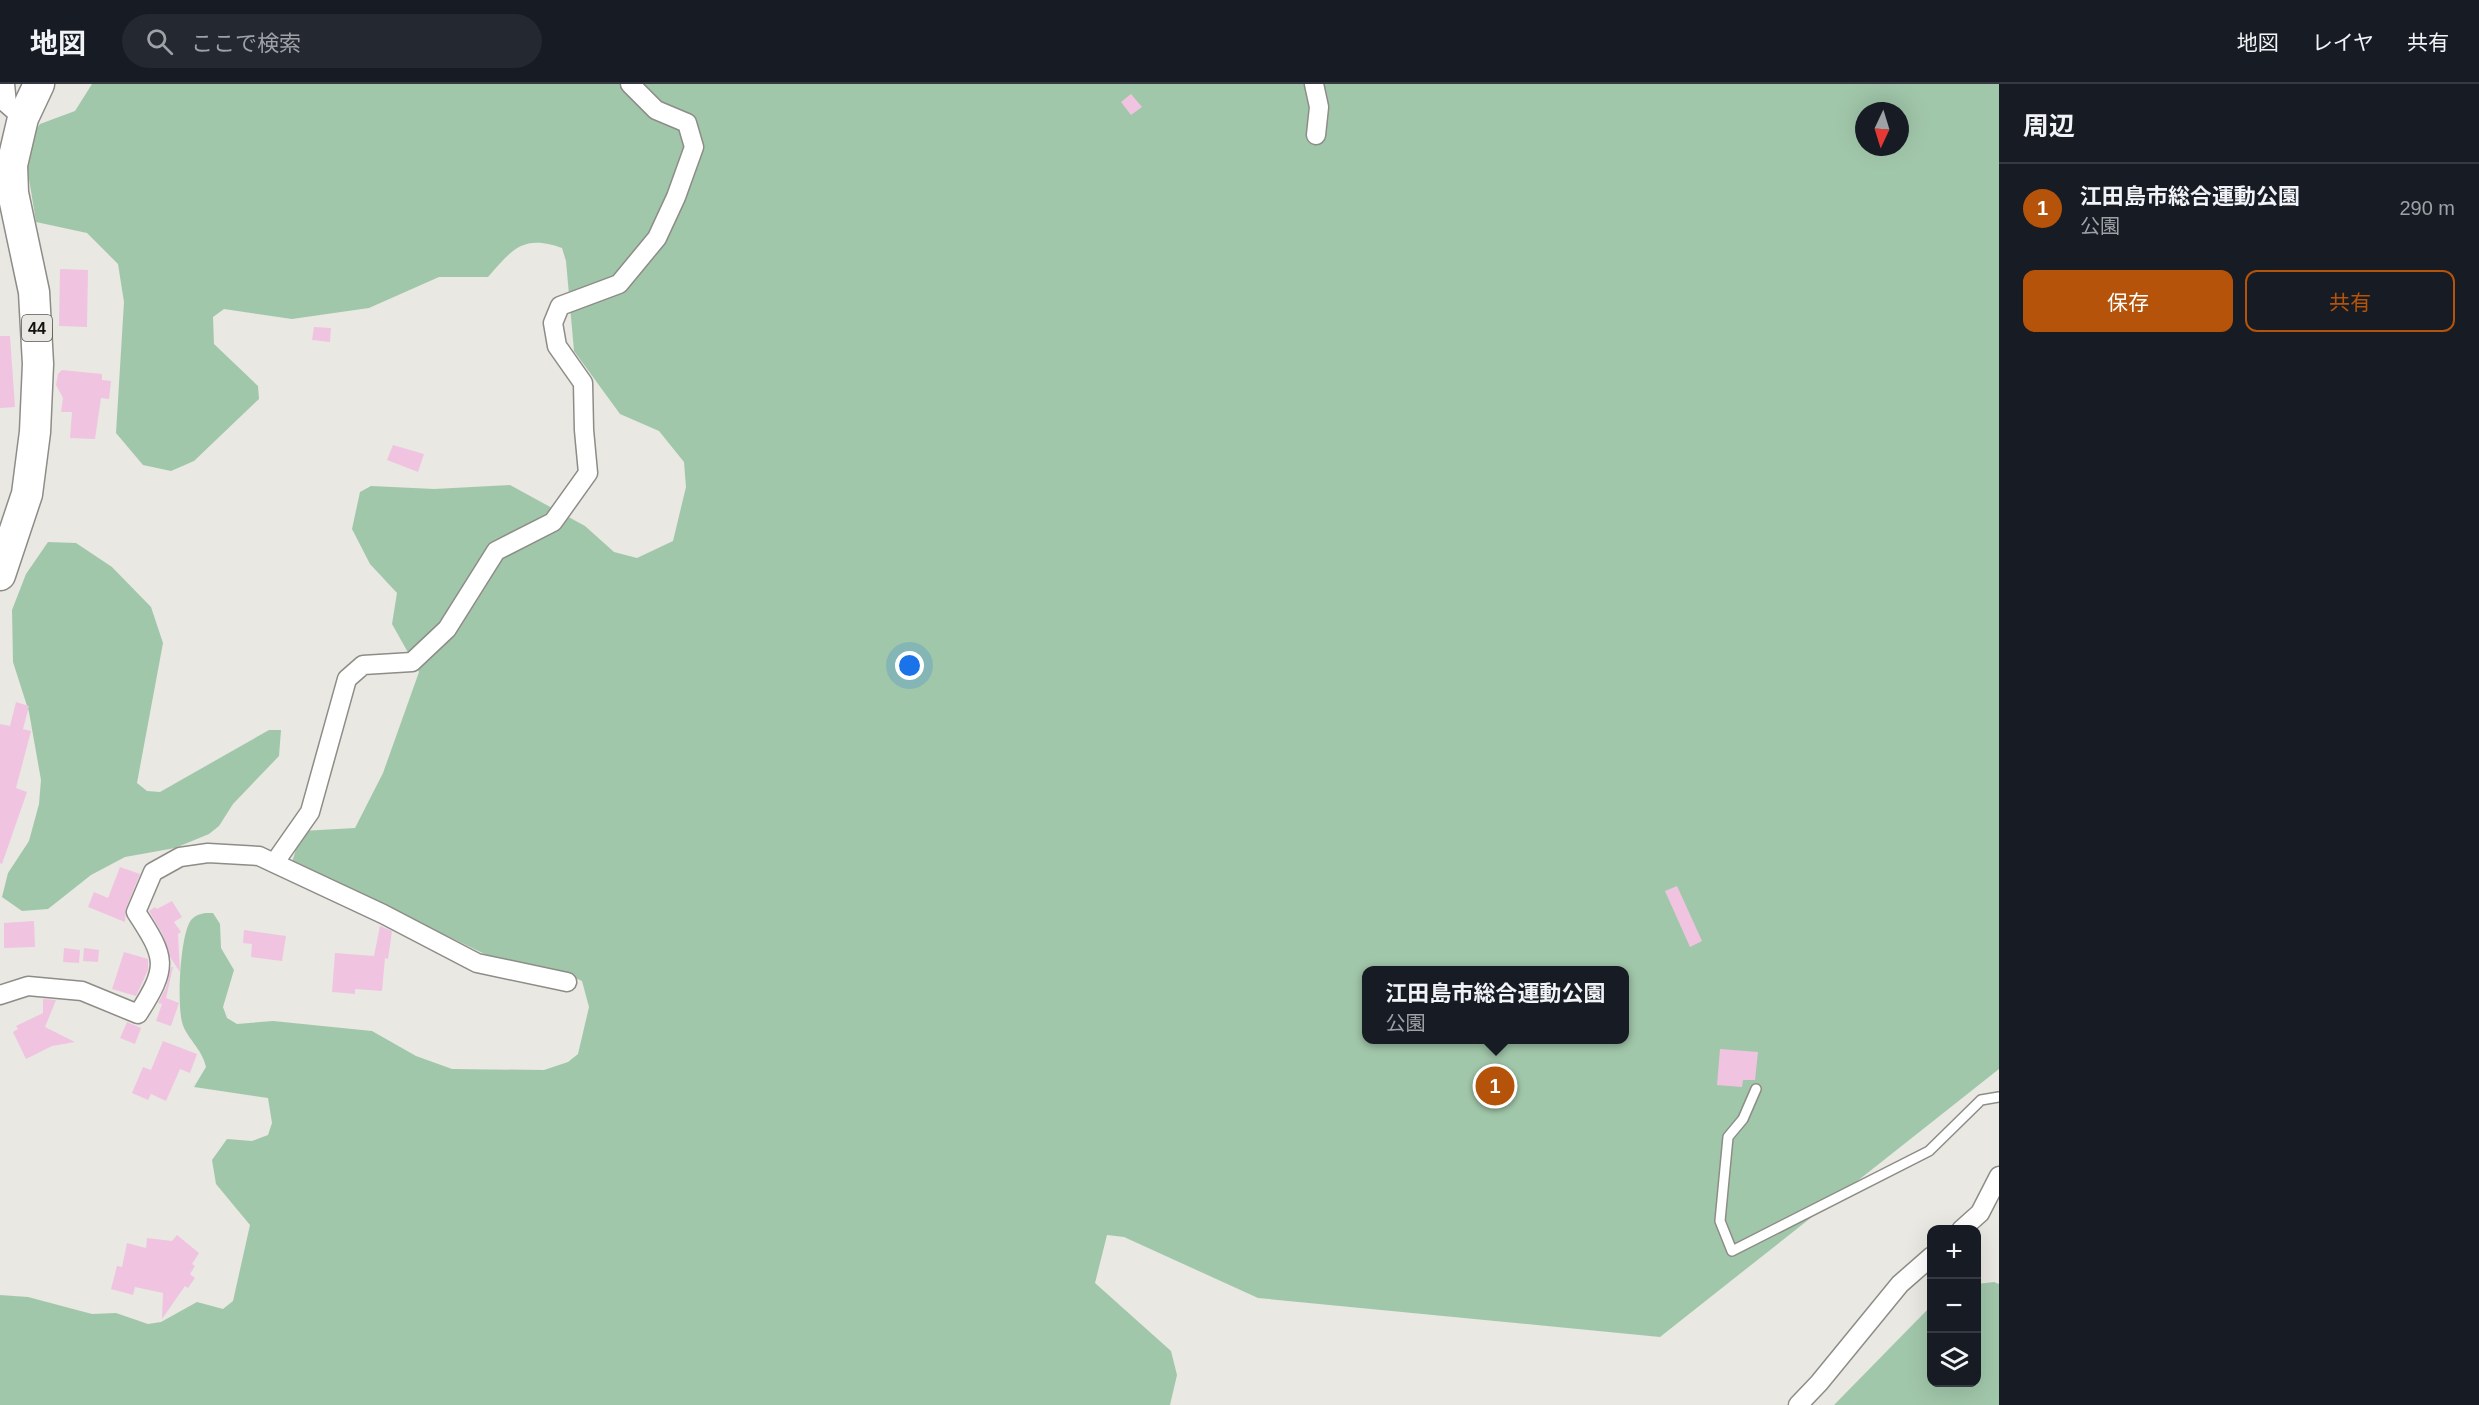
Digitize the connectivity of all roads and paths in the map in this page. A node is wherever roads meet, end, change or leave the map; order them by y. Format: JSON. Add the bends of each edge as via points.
{"nodes":[{"id":1,"x":5,"y":84,"type":"edge"},
{"id":2,"x":39,"y":84,"type":"edge"},
{"id":3,"x":630,"y":84,"type":"edge"},
{"id":4,"x":1314,"y":84,"type":"edge"},
{"id":5,"x":23,"y":118,"type":"junction"},
{"id":6,"x":1316,"y":135,"type":"dead end"},
{"id":7,"x":0,"y":575,"type":"edge"},
{"id":8,"x":275,"y":862,"type":"junction"},
{"id":9,"x":567,"y":982,"type":"dead end"},
{"id":10,"x":0,"y":995,"type":"edge"},
{"id":11,"x":1756,"y":1089,"type":"dead end"},
{"id":12,"x":1999,"y":1097,"type":"edge"},
{"id":13,"x":1999,"y":1176,"type":"edge"},
{"id":14,"x":1967,"y":1225,"type":"edge"},
{"id":15,"x":1927,"y":1260,"type":"edge"},
{"id":16,"x":1798,"y":1405,"type":"edge"}],
"edges":[{"from":1,"to":5,"type":"street","via":[[7,104]]},
{"from":2,"to":5,"type":"main road","number":"44"},
{"from":3,"to":8,"type":"street","via":[[656,110],[687,123],[694,147],[657,238],[619,284],[560,306],[553,323],[557,346],[583,383],[588,473],[553,522],[496,551],[447,629],[412,662],[363,665],[347,679],[310,812]]},
{"from":4,"to":6,"type":"street","via":[[1319,107]]},
{"from":5,"to":7,"type":"main road","number":"44","via":[[12,165],[13,193],[34,292],[38,364],[35,432],[27,494]]},
{"from":8,"to":9,"type":"street","via":[[477,963]]},
{"from":8,"to":10,"type":"street","via":[[259,856],[207,853],[180,857],[153,872],[136,912],[158,946],[160,975],[138,1014],[82,991],[28,986]]},
{"from":11,"to":12,"type":"lane","via":[[1743,1119],[1728,1137],[1719,1221],[1732,1251],[1929,1151],[1981,1100]]},
{"from":13,"to":14,"type":"street","via":[[1980,1213]]},
{"from":15,"to":16,"type":"street","via":[[1900,1284]]}]}
